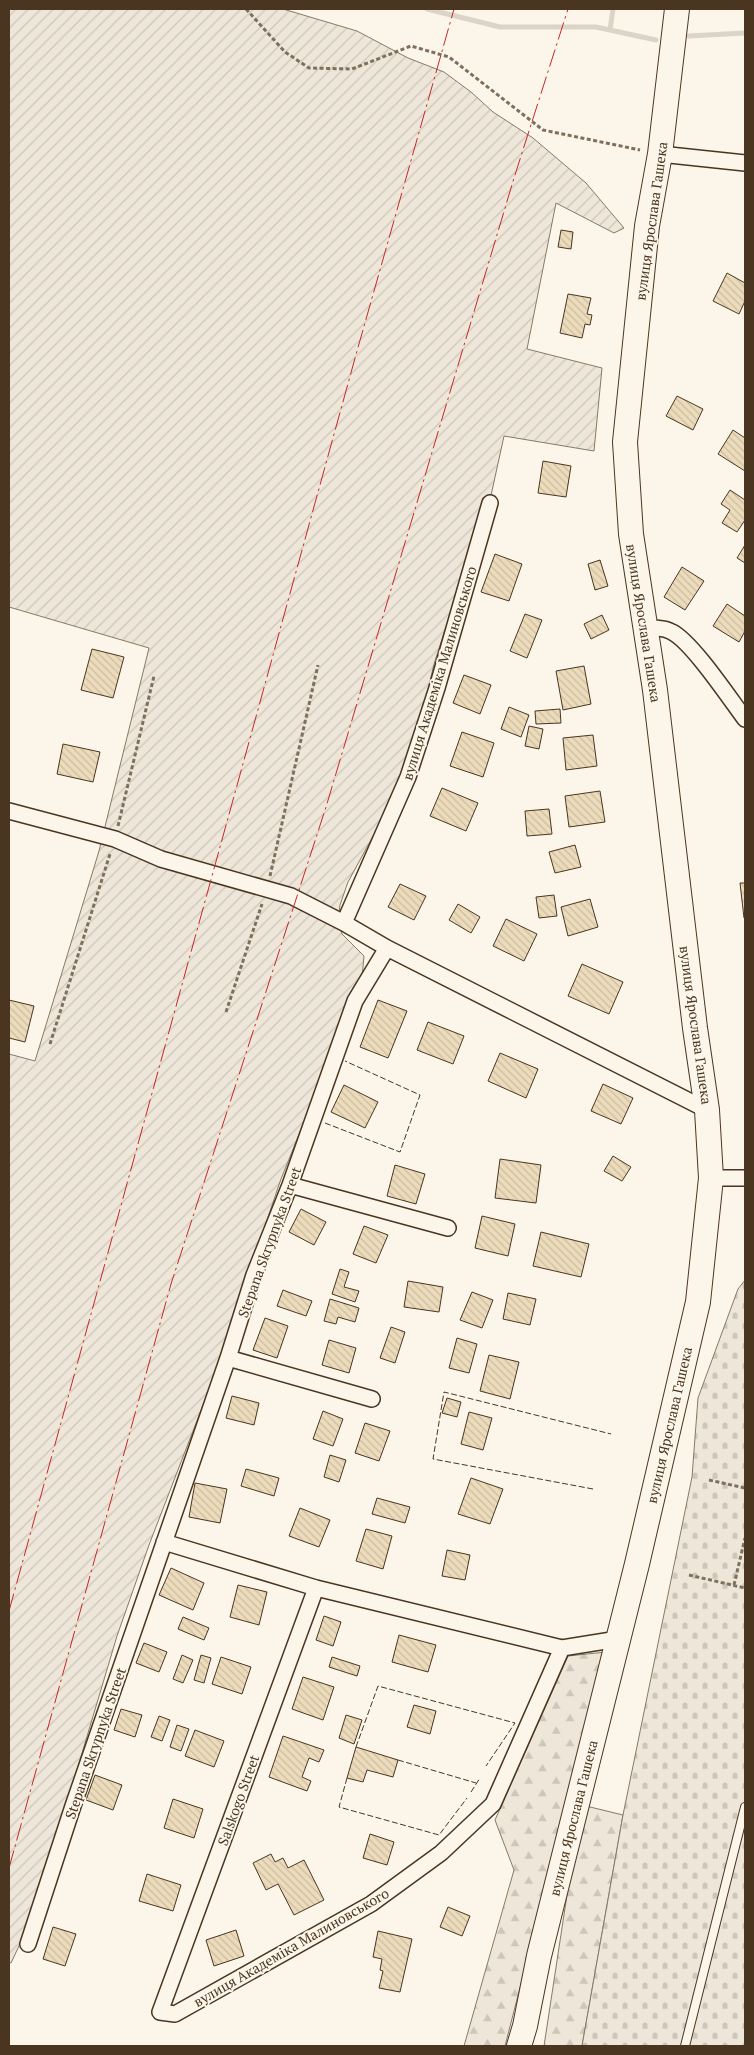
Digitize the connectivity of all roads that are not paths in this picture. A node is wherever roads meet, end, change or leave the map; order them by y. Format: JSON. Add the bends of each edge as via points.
{"nodes":[{"id":1,"x":677,"y":9,"type":"edge"},
{"id":2,"x":660,"y":154,"type":"junction"},
{"id":3,"x":745,"y":163,"type":"edge"},
{"id":4,"x":490,"y":503,"type":"dead end"},
{"id":5,"x":646,"y":630,"type":"junction"},
{"id":6,"x":745,"y":719,"type":"edge"},
{"id":7,"x":9,"y":811,"type":"edge"},
{"id":8,"x":344,"y":923,"type":"junction"},
{"id":9,"x":387,"y":948,"type":"junction"},
{"id":10,"x":707,"y":1110,"type":"junction"},
{"id":11,"x":711,"y":1178,"type":"junction"},
{"id":12,"x":745,"y":1178,"type":"edge"},
{"id":13,"x":290,"y":1185,"type":"junction"},
{"id":14,"x":448,"y":1228,"type":"dead end"},
{"id":15,"x":228,"y":1358,"type":"junction"},
{"id":16,"x":372,"y":1399,"type":"dead end"},
{"id":17,"x":164,"y":1542,"type":"junction"},
{"id":18,"x":316,"y":1588,"type":"junction"},
{"id":19,"x":618,"y":1639,"type":"junction"},
{"id":20,"x":562,"y":1648,"type":"junction"},
{"id":21,"x":745,"y":1807,"type":"edge"},
{"id":22,"x":28,"y":1944,"type":"dead end"},
{"id":23,"x":160,"y":2012,"type":"joint"},
{"id":24,"x":523,"y":2040,"type":"edge"},
{"id":25,"x":685,"y":2046,"type":"edge"}],
"edges":[{"from":1,"to":2,"type":"main road","name":"вулиця Ярослава Гашека"},
{"from":2,"to":3,"type":"street"},
{"from":2,"to":5,"type":"main road","name":"вулиця Ярослава Гашека","via":[[647,226],[625,442],[630,534]]},
{"from":4,"to":8,"type":"street","name":"вулиця Академіка Малиновського","via":[[408,777]]},
{"from":5,"to":6,"type":"street","via":[[659,627],[673,632],[695,653]]},
{"from":5,"to":10,"type":"main road","name":"вулиця Ярослава Гашека"},
{"from":7,"to":8,"type":"street","via":[[115,838],[161,859],[291,896]]},
{"from":8,"to":9,"type":"street"},
{"from":9,"to":10,"type":"street"},
{"from":9,"to":13,"type":"street","name":"Stepana Skrypnyka Street","via":[[355,1001]]},
{"from":10,"to":11,"type":"main road","name":"вулиця Ярослава Гашека"},
{"from":11,"to":12,"type":"street"},
{"from":11,"to":19,"type":"main road","name":"вулиця Ярослава Гашека","via":[[698,1302]]},
{"from":13,"to":14,"type":"street"},
{"from":13,"to":15,"type":"street","name":"Stepana Skrypnyka Street","via":[[254,1275]]},
{"from":15,"to":16,"type":"street"},
{"from":15,"to":17,"type":"street","name":"Stepana Skrypnyka Street"},
{"from":17,"to":18,"type":"street"},
{"from":17,"to":22,"type":"street","name":"Stepana Skrypnyka Street"},
{"from":18,"to":20,"type":"street"},
{"from":18,"to":23,"type":"street","name":"Salskogo Street"},
{"from":19,"to":20,"type":"street"},
{"from":19,"to":24,"type":"main road","name":"вулиця Ярослава Гашека","via":[[539,1956]]},
{"from":20,"to":23,"type":"street","name":"вулиця Академіка Малиновського","via":[[492,1804],[441,1853],[371,1904],[174,2014]]},
{"from":21,"to":25,"type":"lane"}]}
